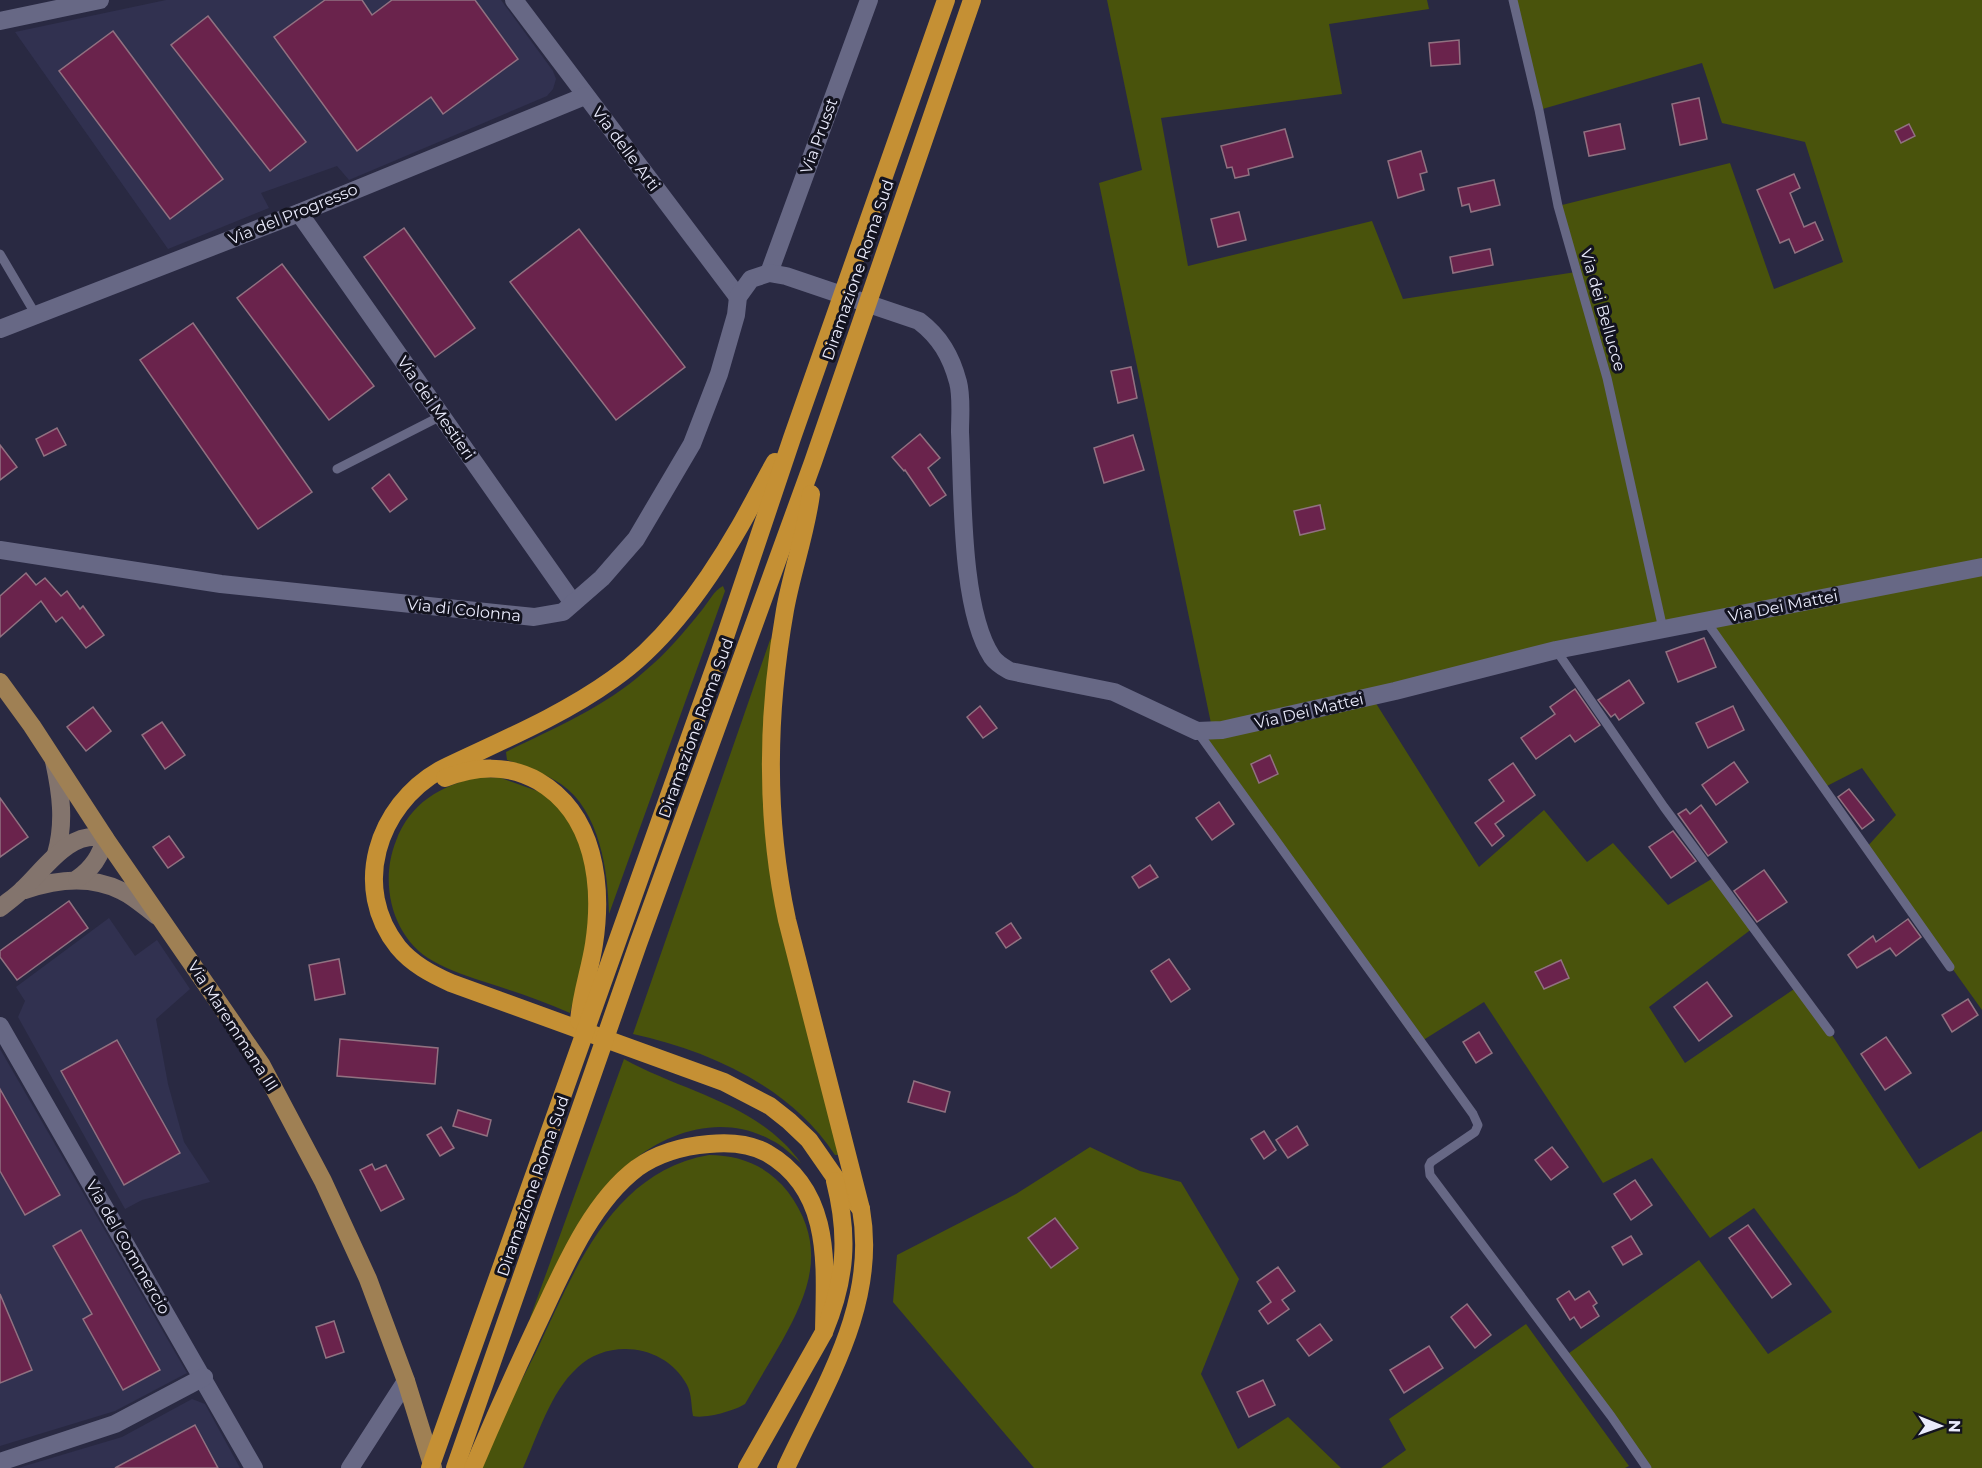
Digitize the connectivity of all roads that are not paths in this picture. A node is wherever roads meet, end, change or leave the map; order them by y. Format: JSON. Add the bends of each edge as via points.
{"nodes":[{"id":1,"x":100,"y":0,"type":"edge"},
{"id":2,"x":514,"y":0,"type":"edge"},
{"id":3,"x":869,"y":0,"type":"edge"},
{"id":4,"x":946,"y":0,"type":"edge"},
{"id":5,"x":972,"y":0,"type":"edge"},
{"id":6,"x":1513,"y":0,"type":"edge"},
{"id":7,"x":0,"y":21,"type":"edge"},
{"id":8,"x":585,"y":96,"type":"junction"},
{"id":9,"x":299,"y":213,"type":"junction"},
{"id":10,"x":0,"y":254,"type":"edge"},
{"id":11,"x":769,"y":273,"type":"junction"},
{"id":12,"x":738,"y":297,"type":"junction"},
{"id":13,"x":36,"y":315,"type":"junction"},
{"id":14,"x":0,"y":328,"type":"edge"},
{"id":15,"x":441,"y":416,"type":"junction"},
{"id":16,"x":792,"y":438,"type":"junction"},
{"id":17,"x":813,"y":462,"type":"junction"},
{"id":18,"x":337,"y":469,"type":"dead end"},
{"id":19,"x":0,"y":550,"type":"edge"},
{"id":20,"x":1982,"y":567,"type":"edge"},
{"id":21,"x":573,"y":603,"type":"junction"},
{"id":22,"x":1706,"y":621,"type":"junction"},
{"id":23,"x":1663,"y":629,"type":"junction"},
{"id":24,"x":1556,"y":650,"type":"junction"},
{"id":25,"x":0,"y":682,"type":"edge"},
{"id":26,"x":1197,"y":731,"type":"junction"},
{"id":27,"x":54,"y":760,"type":"junction"},
{"id":28,"x":415,"y":789,"type":"junction"},
{"id":29,"x":105,"y":838,"type":"junction"},
{"id":30,"x":56,"y":854,"type":"junction"},
{"id":31,"x":77,"y":879,"type":"junction"},
{"id":32,"x":21,"y":892,"type":"junction"},
{"id":33,"x":0,"y":908,"type":"edge"},
{"id":34,"x":161,"y":918,"type":"junction"},
{"id":35,"x":1950,"y":967,"type":"dead end"},
{"id":36,"x":584,"y":1016,"type":"junction"},
{"id":37,"x":0,"y":1026,"type":"edge"},
{"id":38,"x":1830,"y":1032,"type":"dead end"},
{"id":39,"x":834,"y":1176,"type":"junction"},
{"id":40,"x":861,"y":1209,"type":"junction"},
{"id":41,"x":824,"y":1332,"type":"junction"},
{"id":42,"x":204,"y":1377,"type":"junction"},
{"id":43,"x":406,"y":1381,"type":"junction"},
{"id":44,"x":0,"y":1462,"type":"edge"},
{"id":45,"x":474,"y":1467,"type":"edge"},
{"id":46,"x":254,"y":1468,"type":"edge"},
{"id":47,"x":350,"y":1468,"type":"edge"},
{"id":48,"x":432,"y":1468,"type":"edge"},
{"id":49,"x":455,"y":1468,"type":"edge"},
{"id":50,"x":747,"y":1468,"type":"edge"},
{"id":51,"x":786,"y":1468,"type":"edge"},
{"id":52,"x":1647,"y":1468,"type":"edge"}],
"edges":[{"from":1,"to":7,"type":"street"},
{"from":2,"to":8,"type":"street","name":"Via delle Arti"},
{"from":3,"to":11,"type":"street","name":"Via Prusst"},
{"from":4,"to":16,"type":"highway","name":"Diramazione Roma Sud"},
{"from":5,"to":17,"type":"highway","name":"Diramazione Roma Sud"},
{"from":6,"to":23,"type":"lane","name":"Via dei Bellucce","via":[[1558,206],[1607,378]]},
{"from":8,"to":9,"type":"street","name":"Via del Progresso"},
{"from":8,"to":12,"type":"street","name":"Via delle Arti"},
{"from":9,"to":13,"type":"street","name":"Via del Progresso"},
{"from":9,"to":15,"type":"street","name":"Via dei Mestieri"},
{"from":10,"to":13,"type":"lane"},
{"from":11,"to":12,"type":"street","via":[[751,279]]},
{"from":11,"to":26,"type":"street","name":"Via Dei Mattei","via":[[919,321],[945,347],[959,385],[970,590],[979,627],[993,659],[1010,671],[1114,692]]},
{"from":12,"to":21,"type":"street","name":"Via di Colonna","via":[[719,375],[692,444],[636,539],[602,578]]},
{"from":13,"to":14,"type":"street","name":"Via del Progresso"},
{"from":15,"to":18,"type":"lane"},
{"from":15,"to":21,"type":"street","name":"Via dei Mestieri"},
{"from":16,"to":28,"type":"highway","via":[[718,561],[674,621],[646,651],[614,679],[578,701],[440,770]]},
{"from":16,"to":36,"type":"highway","name":"Diramazione Roma Sud","via":[[621,932]]},
{"from":17,"to":40,"type":"highway","via":[[777,675],[771,754],[773,829],[787,920]]},
{"from":17,"to":49,"type":"highway","name":"Diramazione Roma Sud"},
{"from":19,"to":21,"type":"street","name":"Via di Colonna","via":[[221,584],[534,617],[563,612]]},
{"from":20,"to":22,"type":"street","name":"Via Dei Mattei"},
{"from":22,"to":23,"type":"street","name":"Via Dei Mattei"},
{"from":22,"to":35,"type":"lane"},
{"from":23,"to":24,"type":"street","name":"Via Dei Mattei"},
{"from":24,"to":26,"type":"street","name":"Via Dei Mattei","via":[[1395,691],[1222,730]]},
{"from":24,"to":38,"type":"lane","via":[[1664,807]]},
{"from":25,"to":27,"type":"main road","name":"Via Maremmana III"},
{"from":26,"to":52,"type":"lane","via":[[1473,1114],[1478,1125],[1475,1132],[1431,1162],[1430,1175]]},
{"from":27,"to":29,"type":"main road","name":"Via Maremmana III"},
{"from":27,"to":30,"type":"street","via":[[62,810]]},
{"from":28,"to":36,"type":"highway","via":[[466,771],[499,768],[547,786],[573,813],[592,855],[597,894]]},
{"from":28,"to":39,"type":"highway","via":[[382,835],[373,876],[381,918],[409,958],[451,983],[739,1089],[789,1121],[809,1140]]},
{"from":29,"to":30,"type":"street","via":[[82,838]]},
{"from":29,"to":31,"type":"street","via":[[95,863]]},
{"from":29,"to":34,"type":"main road","name":"Via Maremmana III"},
{"from":30,"to":32,"type":"street"},
{"from":31,"to":32,"type":"street"},
{"from":31,"to":34,"type":"street","via":[[122,891]]},
{"from":32,"to":33,"type":"street"},
{"from":34,"to":43,"type":"main road","name":"Via Maremmana III","via":[[261,1064],[298,1131],[368,1279]]},
{"from":36,"to":48,"type":"highway","name":"Diramazione Roma Sud","via":[[579,1045]]},
{"from":37,"to":42,"type":"street","name":"Via del Commercio"},
{"from":39,"to":40,"type":"highway"},
{"from":39,"to":41,"type":"highway","via":[[843,1223],[843,1263],[834,1308]]},
{"from":40,"to":51,"type":"highway","via":[[864,1269],[854,1318]]},
{"from":41,"to":45,"type":"highway","via":[[820,1225],[811,1200],[792,1173],[769,1154],[742,1144],[702,1144],[663,1154],[620,1184],[579,1241]]},
{"from":41,"to":50,"type":"highway"},
{"from":42,"to":44,"type":"street","via":[[115,1424]]},
{"from":42,"to":46,"type":"street","name":"Via del Commercio"},
{"from":43,"to":47,"type":"street"},
{"from":43,"to":48,"type":"main road","name":"Via Maremmana III"}]}
